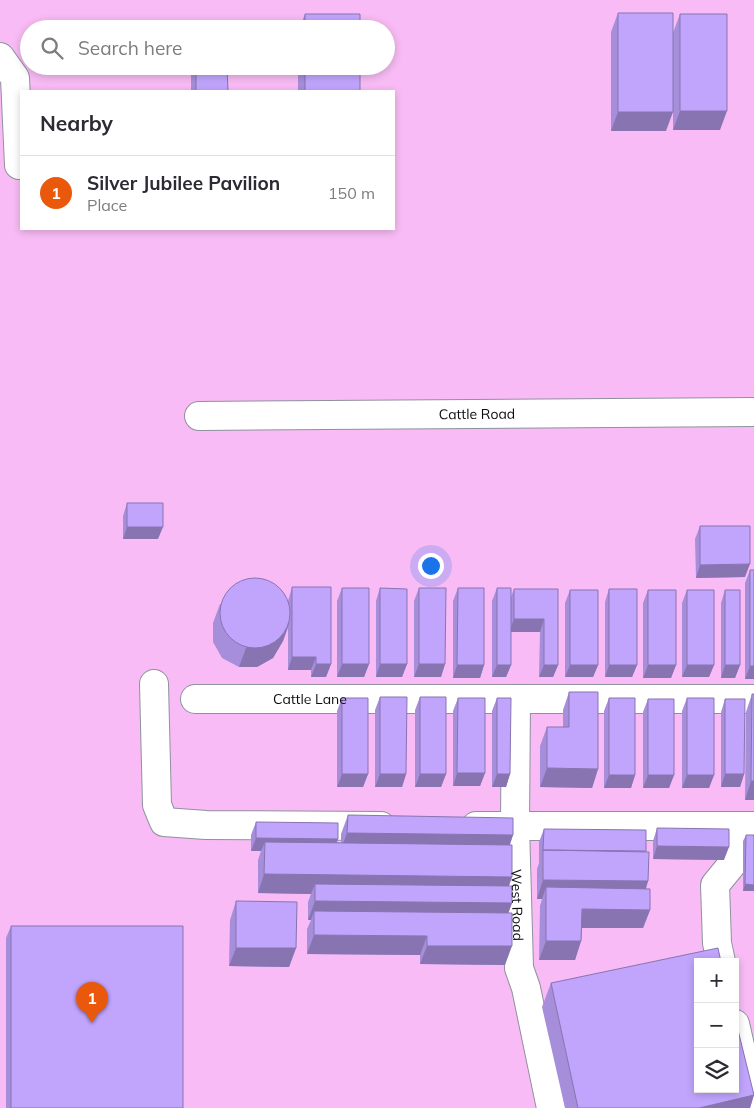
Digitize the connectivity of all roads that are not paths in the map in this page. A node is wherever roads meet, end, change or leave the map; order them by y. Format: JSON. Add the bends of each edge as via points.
{"nodes":[{"id":1,"x":0,"y":57,"type":"edge"},
{"id":2,"x":20,"y":165,"type":"dead end"},
{"id":3,"x":754,"y":412,"type":"edge"},
{"id":4,"x":199,"y":416,"type":"dead end"},
{"id":5,"x":154,"y":684,"type":"dead end"},
{"id":6,"x":195,"y":699,"type":"dead end"},
{"id":7,"x":516,"y":699,"type":"junction"},
{"id":8,"x":754,"y":699,"type":"edge"},
{"id":9,"x":407,"y":826,"type":"edge"},
{"id":10,"x":456,"y":826,"type":"edge"},
{"id":11,"x":515,"y":826,"type":"junction"},
{"id":12,"x":754,"y":828,"type":"edge"},
{"id":13,"x":720,"y":958,"type":"edge"},
{"id":14,"x":739,"y":1041,"type":"edge"},
{"id":15,"x":754,"y":1106,"type":"edge"},
{"id":16,"x":551,"y":1108,"type":"edge"}],
"edges":[{"from":1,"to":2,"type":"lane","via":[[14,78]]},
{"from":3,"to":4,"type":"lane","name":"Cattle Road"},
{"from":5,"to":9,"type":"lane","via":[[157,805],[164,822]]},
{"from":6,"to":7,"type":"lane","name":"Cattle Lane"},
{"from":7,"to":8,"type":"lane","name":"Cattle Lane"},
{"from":7,"to":11,"type":"lane","name":"West Road"},
{"from":10,"to":11,"type":"lane"},
{"from":11,"to":12,"type":"lane"},
{"from":11,"to":16,"type":"lane","name":"West Road","via":[[519,968]]},
{"from":12,"to":13,"type":"lane","via":[[739,844],[733,863],[714,885]]},
{"from":14,"to":15,"type":"lane"}]}
